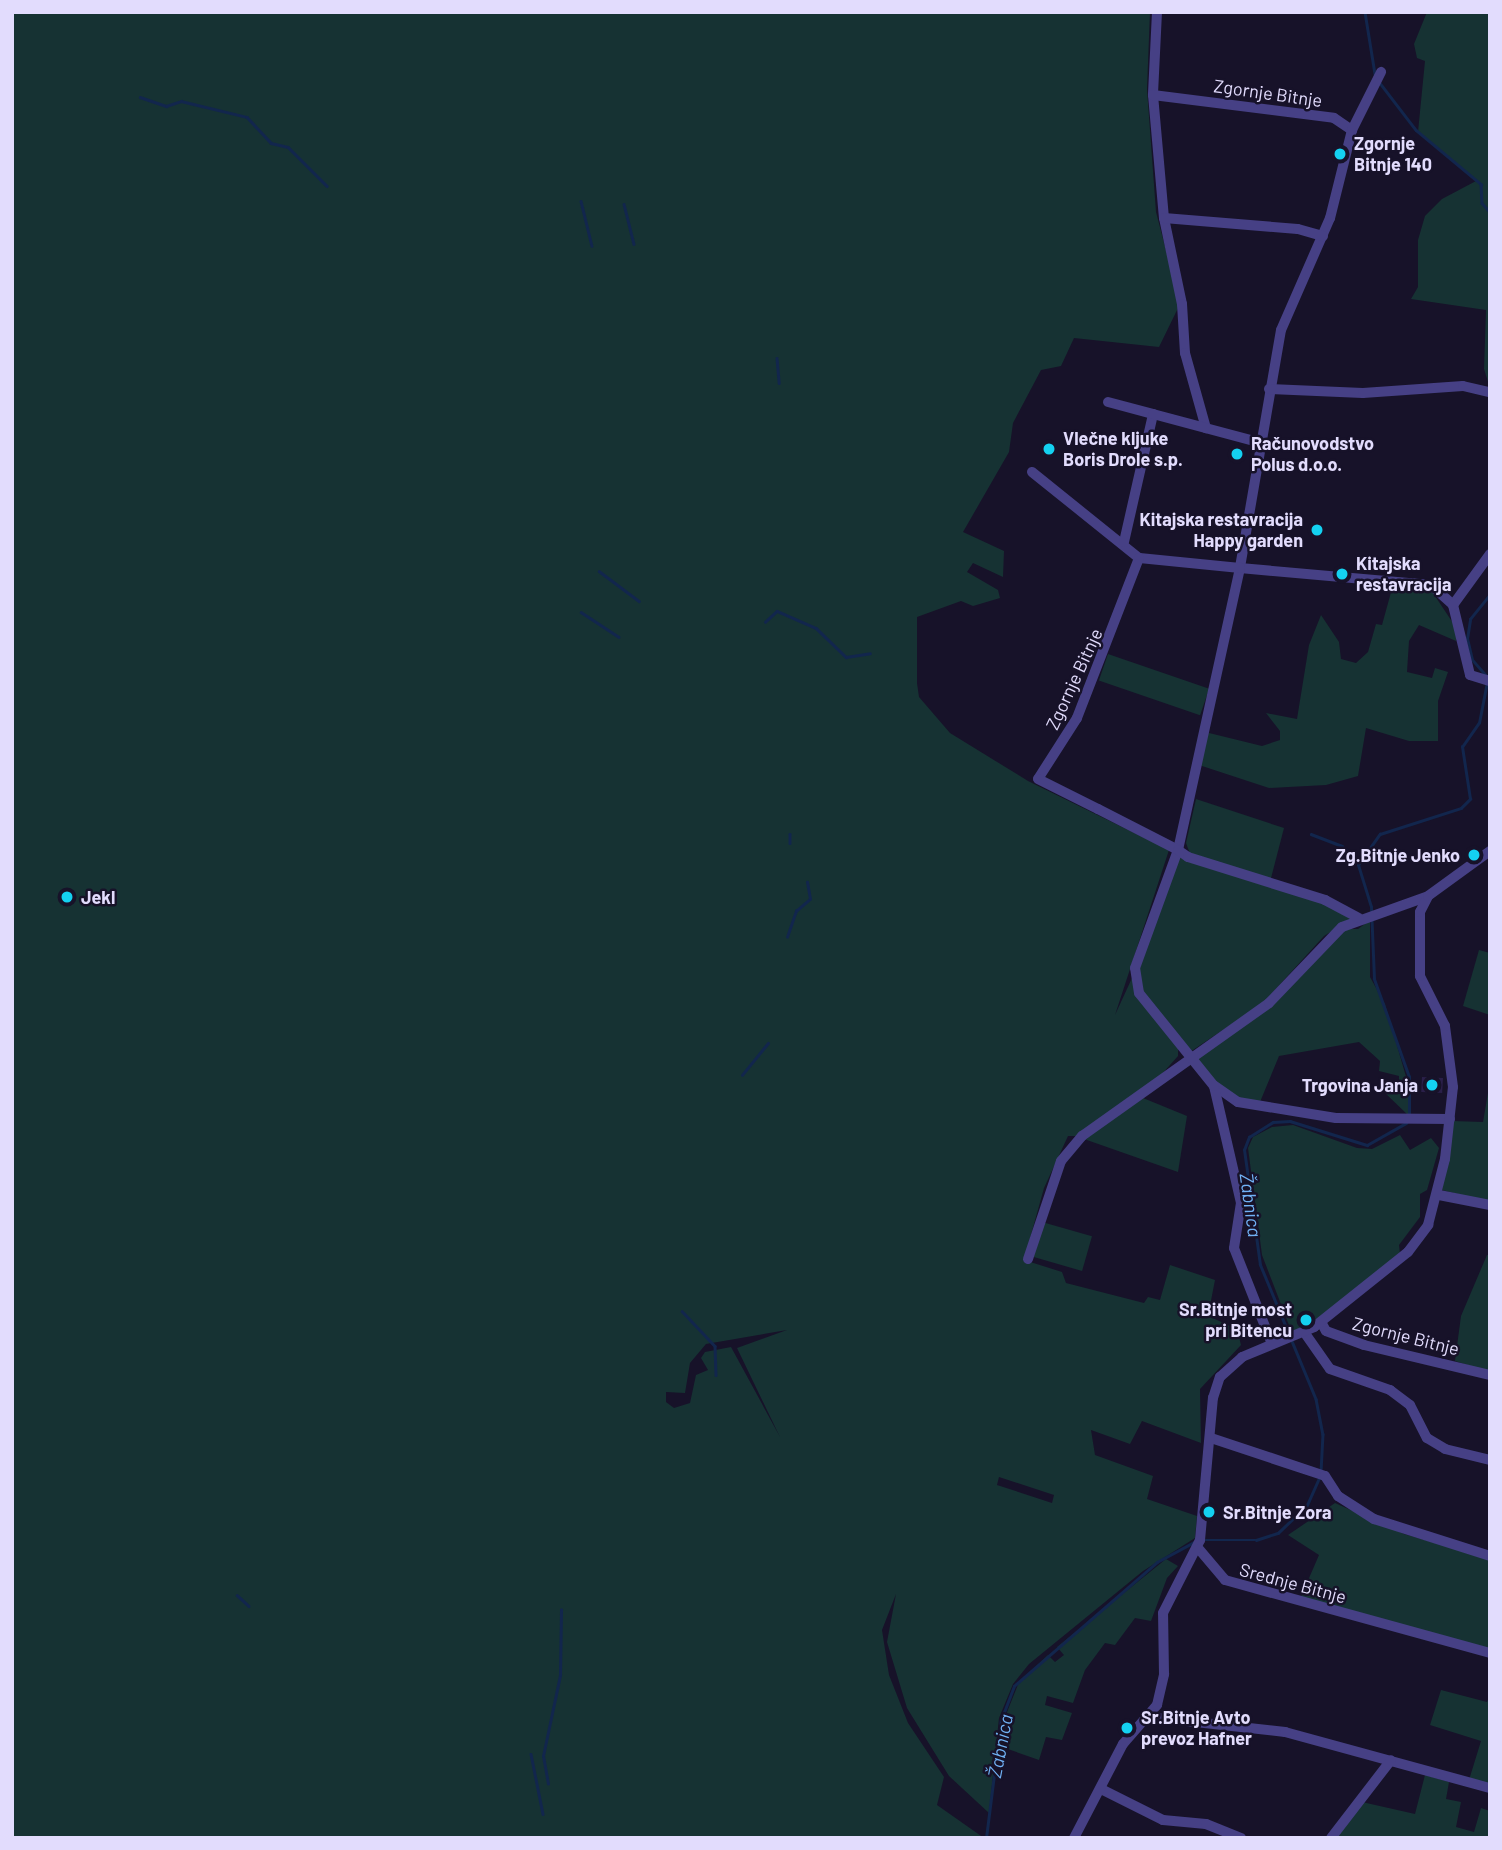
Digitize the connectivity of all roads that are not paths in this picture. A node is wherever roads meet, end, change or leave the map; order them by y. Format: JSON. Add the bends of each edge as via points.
{"nodes":[{"id":1,"x":1157,"y":12,"type":"edge"},
{"id":2,"x":1381,"y":72,"type":"dead end"},
{"id":3,"x":1153,"y":95,"type":"junction"},
{"id":4,"x":1352,"y":130,"type":"junction"},
{"id":5,"x":1164,"y":218,"type":"junction"},
{"id":6,"x":1322,"y":236,"type":"junction"},
{"id":7,"x":1269,"y":389,"type":"junction"},
{"id":8,"x":1490,"y":392,"type":"edge"},
{"id":9,"x":1108,"y":402,"type":"dead end"},
{"id":10,"x":1153,"y":414,"type":"junction"},
{"id":11,"x":1206,"y":428,"type":"junction"},
{"id":12,"x":1262,"y":443,"type":"junction"},
{"id":13,"x":1032,"y":472,"type":"dead end"},
{"id":14,"x":1124,"y":542,"type":"junction"},
{"id":15,"x":1490,"y":554,"type":"edge"},
{"id":16,"x":1139,"y":558,"type":"junction"},
{"id":17,"x":1240,"y":568,"type":"junction"},
{"id":18,"x":1454,"y":605,"type":"junction"},
{"id":19,"x":1484,"y":680,"type":"edge"},
{"id":20,"x":1178,"y":850,"type":"junction"},
{"id":21,"x":1490,"y":852,"type":"edge"},
{"id":22,"x":1428,"y":896,"type":"junction"},
{"id":23,"x":1363,"y":917,"type":"junction"},
{"id":24,"x":1190,"y":1055,"type":"junction"},
{"id":25,"x":1214,"y":1086,"type":"junction"},
{"id":26,"x":1450,"y":1119,"type":"junction"},
{"id":27,"x":1439,"y":1195,"type":"junction"},
{"id":28,"x":1490,"y":1205,"type":"edge"},
{"id":29,"x":1028,"y":1259,"type":"dead end"},
{"id":30,"x":1321,"y":1322,"type":"junction"},
{"id":31,"x":1302,"y":1333,"type":"junction"},
{"id":32,"x":1277,"y":1343,"type":"junction"},
{"id":33,"x":1490,"y":1374,"type":"edge"},
{"id":34,"x":1211,"y":1438,"type":"junction"},
{"id":35,"x":1490,"y":1460,"type":"edge"},
{"id":36,"x":1199,"y":1548,"type":"junction"},
{"id":37,"x":1490,"y":1556,"type":"edge"},
{"id":38,"x":1490,"y":1653,"type":"edge"},
{"id":39,"x":1150,"y":1717,"type":"junction"},
{"id":40,"x":1391,"y":1760,"type":"junction"},
{"id":41,"x":1490,"y":1788,"type":"edge"},
{"id":42,"x":1102,"y":1790,"type":"junction"},
{"id":43,"x":1073,"y":1838,"type":"edge"},
{"id":44,"x":1241,"y":1838,"type":"edge"},
{"id":45,"x":1331,"y":1838,"type":"edge"}],
"edges":[{"from":1,"to":3,"type":"street"},
{"from":2,"to":4,"type":"street","via":[[1378,86]]},
{"from":3,"to":4,"type":"street","name":"Zgornje Bitnje","via":[[1334,118]]},
{"from":3,"to":5,"type":"street"},
{"from":4,"to":6,"type":"street"},
{"from":5,"to":6,"type":"street","via":[[1298,229]]},
{"from":5,"to":11,"type":"street","via":[[1182,304],[1185,353]]},
{"from":6,"to":7,"type":"street","via":[[1286,314]]},
{"from":7,"to":8,"type":"street","via":[[1363,393],[1463,386]]},
{"from":7,"to":12,"type":"street"},
{"from":9,"to":10,"type":"street"},
{"from":10,"to":11,"type":"street"},
{"from":10,"to":14,"type":"street"},
{"from":11,"to":12,"type":"street"},
{"from":12,"to":17,"type":"street"},
{"from":13,"to":14,"type":"street"},
{"from":14,"to":16,"type":"street"},
{"from":15,"to":18,"type":"street"},
{"from":16,"to":17,"type":"street"},
{"from":16,"to":20,"type":"street","name":"Zgornje Bitnje","via":[[1077,718],[1038,779]]},
{"from":17,"to":18,"type":"street","via":[[1420,583],[1438,589]]},
{"from":17,"to":20,"type":"street"},
{"from":18,"to":19,"type":"street","via":[[1466,669]]},
{"from":20,"to":23,"type":"street","name":"Zgornje Bitnje"},
{"from":20,"to":24,"type":"street","via":[[1135,968],[1139,993]]},
{"from":21,"to":22,"type":"street"},
{"from":22,"to":23,"type":"street"},
{"from":22,"to":26,"type":"street","name":"Zgornje Bitnje","via":[[1420,912],[1418,962],[1448,1037]]},
{"from":23,"to":24,"type":"street","via":[[1327,938],[1269,1003]]},
{"from":24,"to":25,"type":"street"},
{"from":24,"to":29,"type":"street","via":[[1070,1148],[1026,1250]]},
{"from":25,"to":26,"type":"street","via":[[1238,1102],[1336,1118]]},
{"from":25,"to":32,"type":"street","via":[[1241,1203],[1234,1248]]},
{"from":26,"to":27,"type":"street","name":"Zgornje Bitnje"},
{"from":27,"to":28,"type":"street"},
{"from":27,"to":30,"type":"street","name":"Zgornje Bitnje","via":[[1428,1225],[1408,1252]]},
{"from":30,"to":31,"type":"street","name":"Zgornje Bitnje"},
{"from":30,"to":33,"type":"street","name":"Zgornje Bitnje","via":[[1326,1331],[1364,1345]]},
{"from":31,"to":32,"type":"street","name":"Zgornje Bitnje"},
{"from":31,"to":35,"type":"street","via":[[1329,1369],[1390,1390],[1410,1405],[1427,1438],[1446,1449]]},
{"from":32,"to":34,"type":"street","via":[[1242,1357],[1220,1377]]},
{"from":34,"to":36,"type":"street"},
{"from":34,"to":37,"type":"street","via":[[1320,1475],[1353,1509],[1374,1519]]},
{"from":36,"to":38,"type":"street","name":"Srednje Bitnje","via":[[1225,1580]]},
{"from":36,"to":39,"type":"street","via":[[1163,1613],[1164,1674]]},
{"from":39,"to":40,"type":"street","via":[[1285,1732]]},
{"from":39,"to":42,"type":"street","via":[[1123,1744]]},
{"from":40,"to":41,"type":"street"},
{"from":40,"to":45,"type":"street"},
{"from":42,"to":43,"type":"street"},
{"from":42,"to":44,"type":"street","via":[[1163,1820],[1206,1824]]}]}
